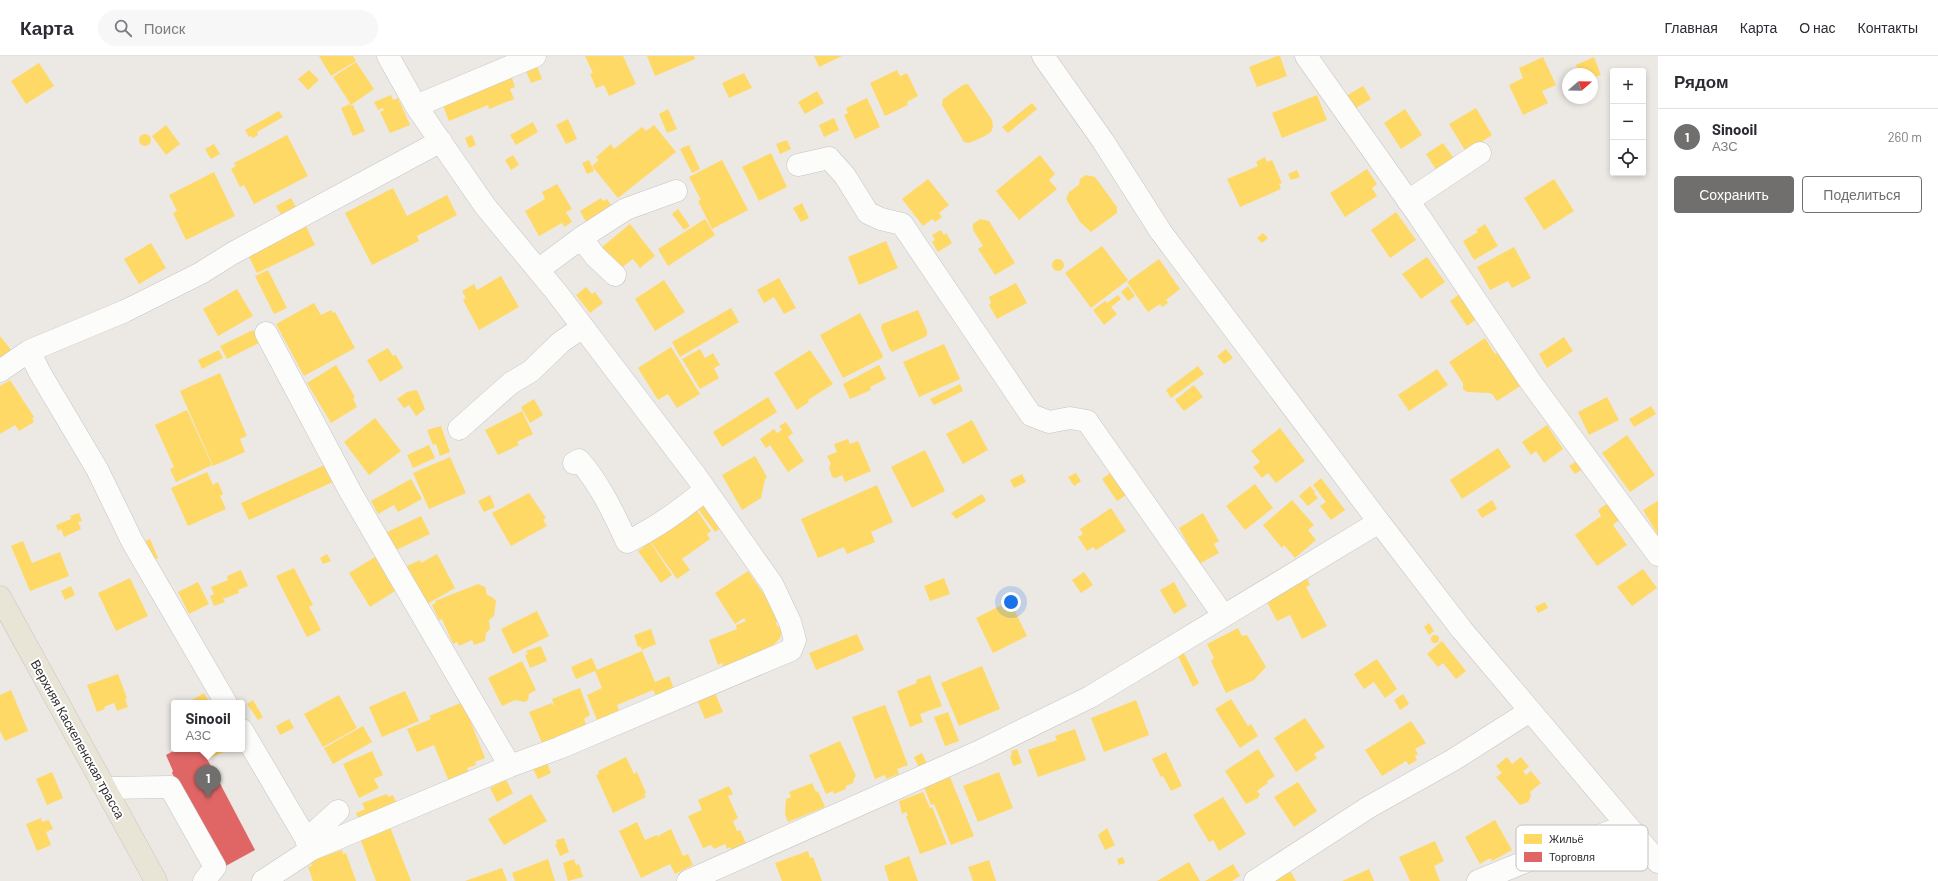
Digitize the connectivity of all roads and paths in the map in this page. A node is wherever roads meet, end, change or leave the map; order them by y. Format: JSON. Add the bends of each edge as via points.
{"nodes":[{"id":1,"x":388,"y":56,"type":"edge"},
{"id":2,"x":535,"y":56,"type":"edge"},
{"id":3,"x":1043,"y":56,"type":"edge"},
{"id":4,"x":1306,"y":56,"type":"edge"},
{"id":5,"x":416,"y":106,"type":"junction"},
{"id":6,"x":441,"y":141,"type":"junction"},
{"id":7,"x":1480,"y":153,"type":"dead end"},
{"id":8,"x":798,"y":165,"type":"dead end"},
{"id":9,"x":676,"y":191,"type":"dead end"},
{"id":10,"x":1408,"y":201,"type":"junction"},
{"id":11,"x":581,"y":238,"type":"junction"},
{"id":12,"x":538,"y":270,"type":"junction"},
{"id":13,"x":615,"y":276,"type":"dead end"},
{"id":14,"x":583,"y":327,"type":"junction"},
{"id":15,"x":266,"y":333,"type":"dead end"},
{"id":16,"x":29,"y":351,"type":"junction"},
{"id":17,"x":0,"y":371,"type":"edge"},
{"id":18,"x":459,"y":429,"type":"dead end"},
{"id":19,"x":574,"y":463,"type":"dead end"},
{"id":20,"x":705,"y":490,"type":"junction"},
{"id":21,"x":1379,"y":522,"type":"junction"},
{"id":22,"x":1658,"y":555,"type":"edge"},
{"id":23,"x":0,"y":597,"type":"edge"},
{"id":24,"x":1223,"y":615,"type":"junction"},
{"id":25,"x":224,"y":700,"type":"edge"},
{"id":26,"x":1530,"y":712,"type":"junction"},
{"id":27,"x":245,"y":735,"type":"edge"},
{"id":28,"x":510,"y":766,"type":"junction"},
{"id":29,"x":106,"y":788,"type":"junction"},
{"id":30,"x":338,"y":812,"type":"dead end"},
{"id":31,"x":1626,"y":825,"type":"edge"},
{"id":32,"x":309,"y":845,"type":"junction"},
{"id":33,"x":1648,"y":850,"type":"edge"},
{"id":34,"x":1658,"y":862,"type":"edge"},
{"id":35,"x":1516,"y":866,"type":"edge"},
{"id":36,"x":156,"y":881,"type":"edge"},
{"id":37,"x":204,"y":881,"type":"edge"},
{"id":38,"x":263,"y":881,"type":"edge"},
{"id":39,"x":688,"y":881,"type":"edge"},
{"id":40,"x":1255,"y":881,"type":"edge"},
{"id":41,"x":1478,"y":881,"type":"edge"}],
"edges":[{"from":1,"to":5,"type":"street"},
{"from":2,"to":5,"type":"street"},
{"from":3,"to":21,"type":"street","via":[[1103,141],[1161,232]]},
{"from":4,"to":10,"type":"street"},
{"from":5,"to":6,"type":"street"},
{"from":6,"to":12,"type":"street","via":[[485,206]]},
{"from":6,"to":16,"type":"street","via":[[233,253],[201,273],[125,311]]},
{"from":7,"to":10,"type":"street"},
{"from":8,"to":24,"type":"street","via":[[829,158],[845,176],[868,213],[902,224],[1031,415],[1049,422],[1070,418],[1087,420]]},
{"from":9,"to":11,"type":"street","via":[[626,209]]},
{"from":10,"to":22,"type":"street","via":[[1530,381]]},
{"from":11,"to":12,"type":"street"},
{"from":11,"to":13,"type":"street"},
{"from":12,"to":14,"type":"street"},
{"from":14,"to":18,"type":"street","via":[[561,342],[531,371],[511,383]]},
{"from":14,"to":20,"type":"street"},
{"from":15,"to":28,"type":"street","via":[[351,493]]},
{"from":16,"to":17,"type":"street"},
{"from":16,"to":25,"type":"street","via":[[97,469],[132,541]]},
{"from":19,"to":20,"type":"street","via":[[579,460],[588,470],[627,542],[647,533],[680,511]]},
{"from":20,"to":28,"type":"street","via":[[772,584],[790,622],[795,640],[791,650],[559,748]]},
{"from":21,"to":24,"type":"street"},
{"from":21,"to":26,"type":"street","via":[[1462,630]]},
{"from":23,"to":29,"type":"main road","name":"Верхняя Каскеленская трасса"},
{"from":24,"to":39,"type":"street","via":[[1062,711],[978,752]]},
{"from":26,"to":31,"type":"street"},
{"from":26,"to":40,"type":"street","via":[[1453,760],[1369,807]]},
{"from":27,"to":32,"type":"street"},
{"from":28,"to":32,"type":"street"},
{"from":29,"to":36,"type":"main road","name":"Верхняя Каскеленская трасса"},
{"from":29,"to":37,"type":"street","via":[[170,787],[215,867]]},
{"from":30,"to":32,"type":"street"},
{"from":32,"to":38,"type":"street"},
{"from":33,"to":34,"type":"street"},
{"from":35,"to":41,"type":"street"}]}
